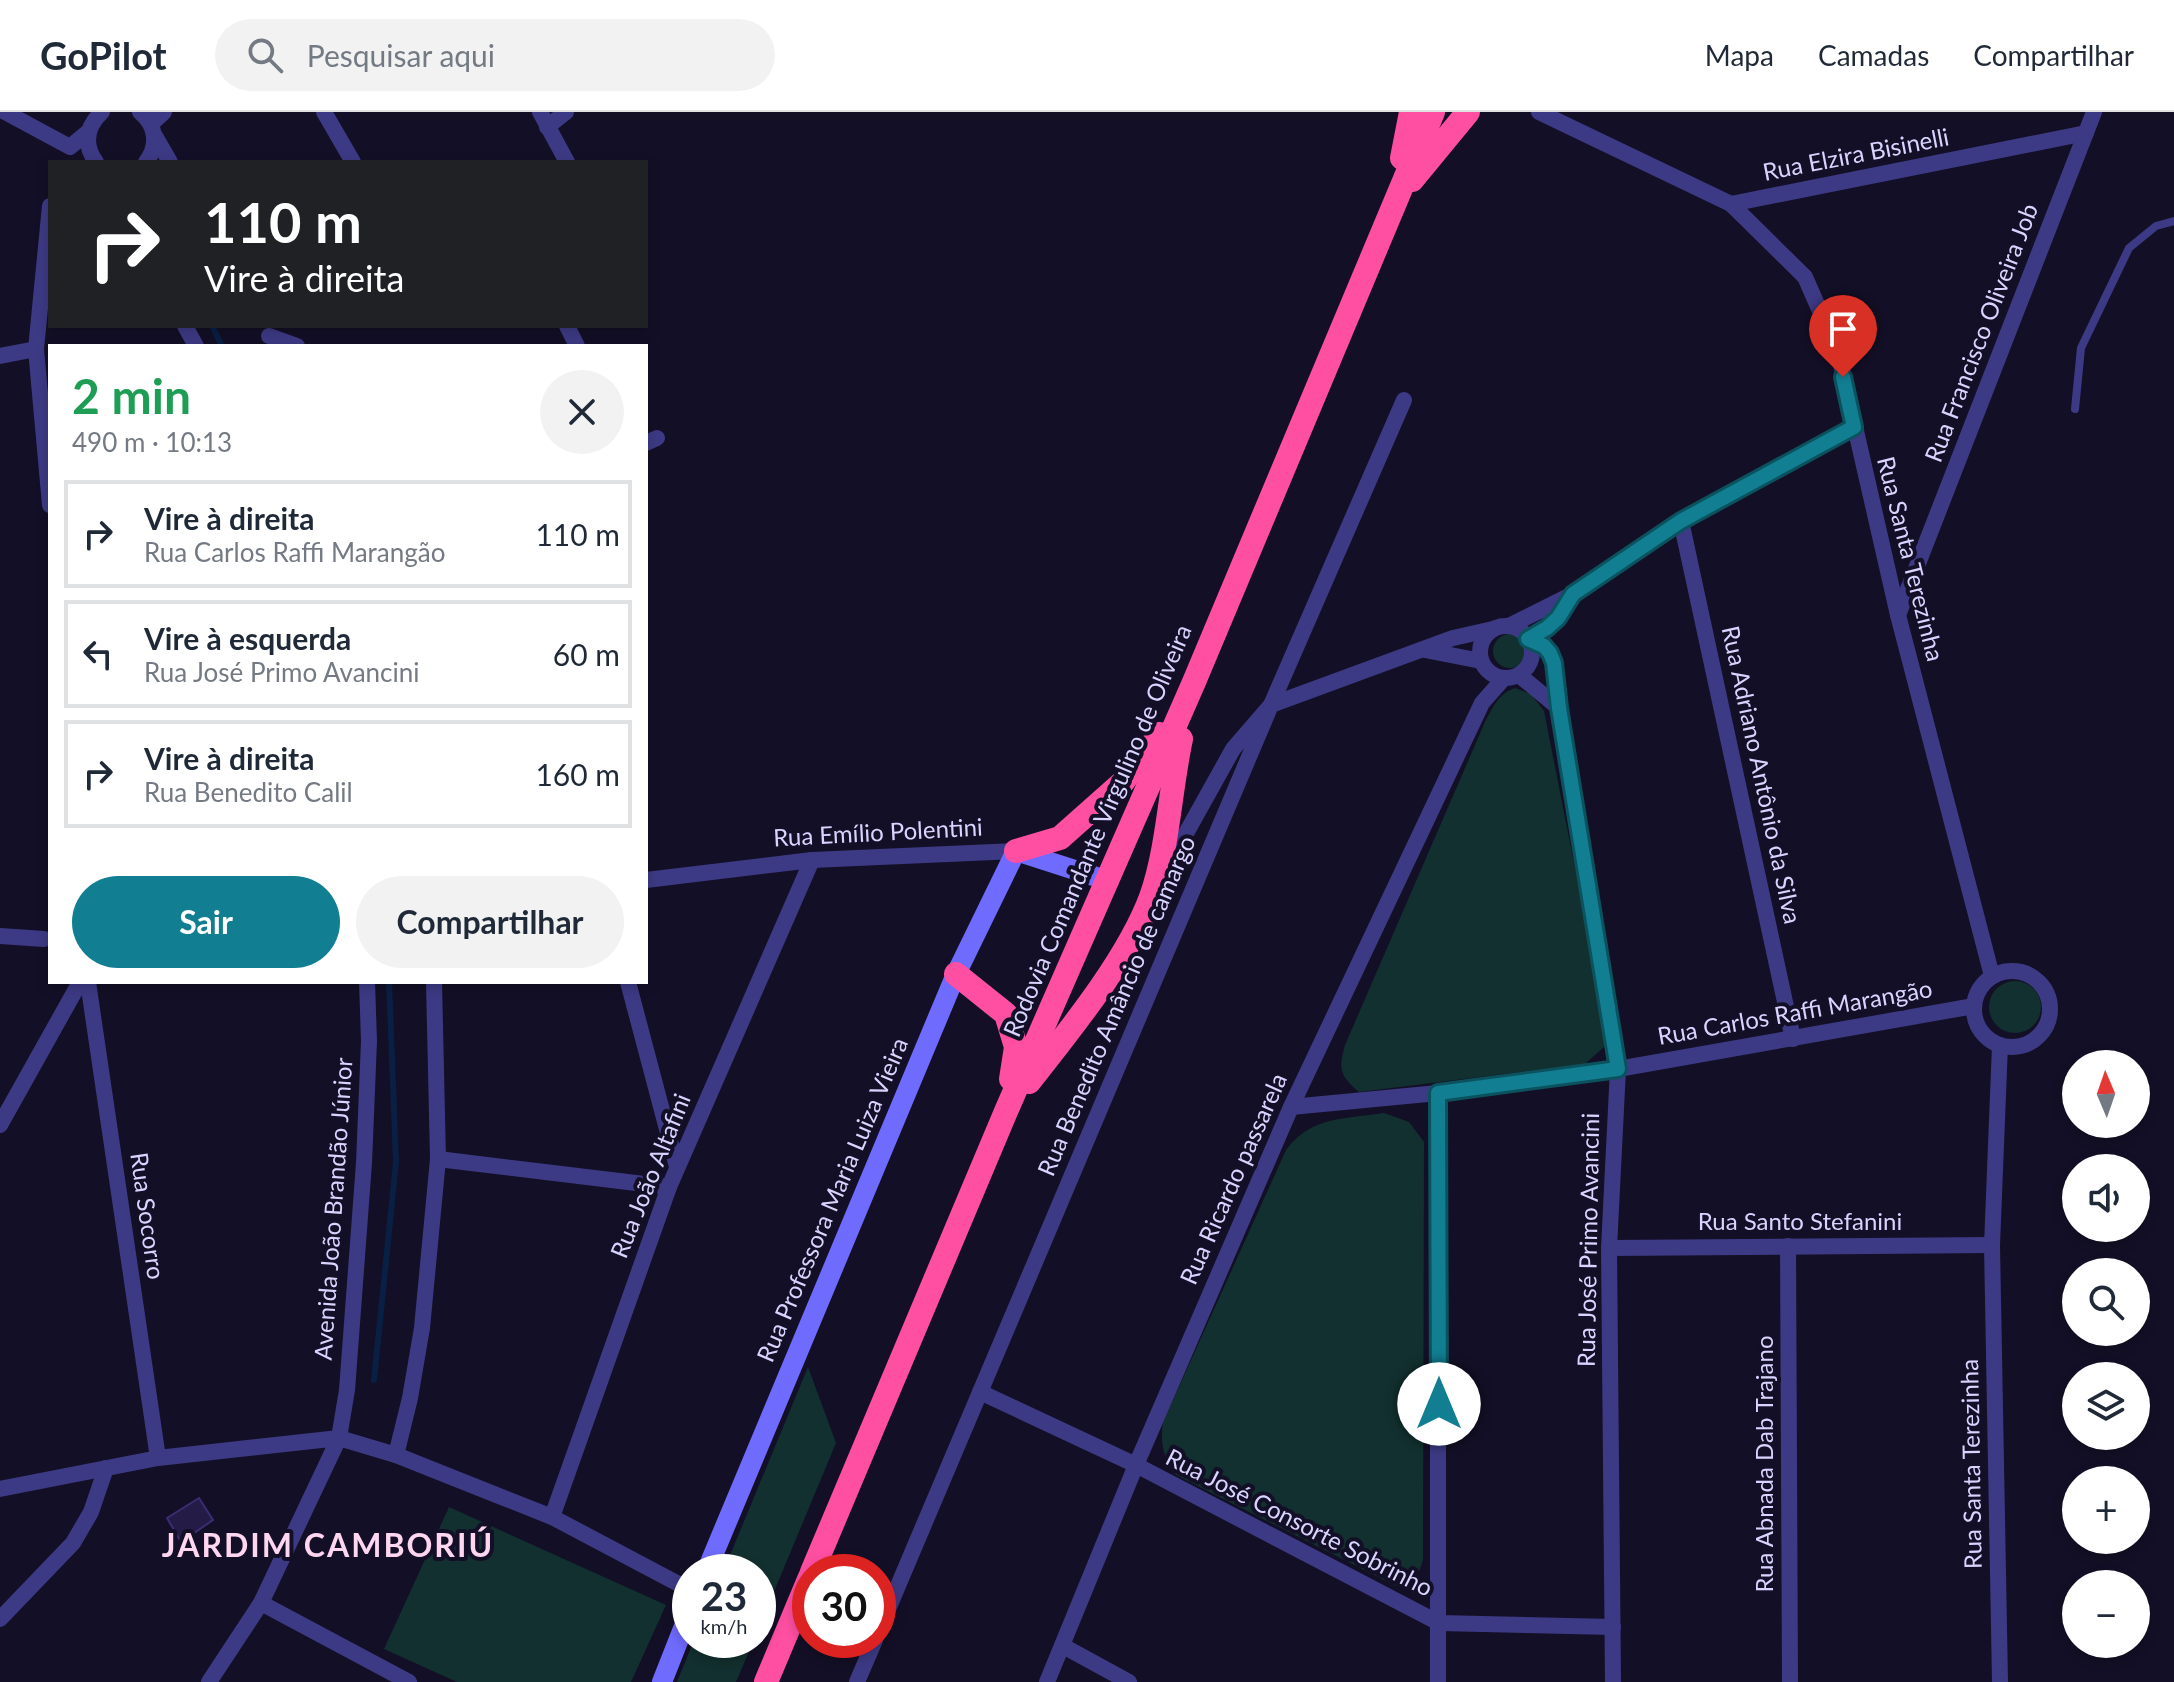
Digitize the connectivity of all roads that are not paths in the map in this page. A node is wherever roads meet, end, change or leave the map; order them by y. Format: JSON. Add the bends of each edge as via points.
{"nodes":[{"id":1,"x":5,"y":112,"type":"edge"},
{"id":2,"x":102,"y":112,"type":"edge"},
{"id":3,"x":164,"y":112,"type":"edge"},
{"id":4,"x":324,"y":112,"type":"edge"},
{"id":5,"x":566,"y":112,"type":"edge"},
{"id":6,"x":1411,"y":112,"type":"edge"},
{"id":7,"x":1433,"y":112,"type":"edge"},
{"id":8,"x":1468,"y":112,"type":"edge"},
{"id":9,"x":1539,"y":112,"type":"edge"},
{"id":10,"x":2094,"y":112,"type":"edge"},
{"id":11,"x":544,"y":119,"type":"edge"},
{"id":12,"x":148,"y":124,"type":"edge"},
{"id":13,"x":88,"y":132,"type":"junction"},
{"id":14,"x":2086,"y":133,"type":"junction"},
{"id":15,"x":68,"y":155,"type":"edge"},
{"id":16,"x":95,"y":160,"type":"edge"},
{"id":17,"x":147,"y":160,"type":"edge"},
{"id":18,"x":169,"y":160,"type":"edge"},
{"id":19,"x":352,"y":160,"type":"edge"},
{"id":20,"x":566,"y":160,"type":"edge"},
{"id":21,"x":1393,"y":204,"type":"junction"},
{"id":22,"x":1731,"y":204,"type":"junction"},
{"id":23,"x":2174,"y":221,"type":"edge"},
{"id":24,"x":48,"y":226,"type":"edge"},
{"id":25,"x":269,"y":336,"type":"edge"},
{"id":26,"x":291,"y":344,"type":"edge"},
{"id":27,"x":36,"y":349,"type":"junction"},
{"id":28,"x":0,"y":356,"type":"edge"},
{"id":29,"x":1404,"y":400,"type":"dead end"},
{"id":30,"x":2075,"y":409,"type":"dead end"},
{"id":31,"x":1854,"y":427,"type":"junction"},
{"id":32,"x":48,"y":483,"type":"edge"},
{"id":33,"x":1681,"y":521,"type":"junction"},
{"id":34,"x":1573,"y":594,"type":"junction"},
{"id":35,"x":1898,"y":615,"type":"junction"},
{"id":36,"x":1501,"y":627,"type":"junction"},
{"id":37,"x":1529,"y":639,"type":"junction"},
{"id":38,"x":1424,"y":650,"type":"junction"},
{"id":39,"x":1482,"y":663,"type":"junction"},
{"id":40,"x":1511,"y":676,"type":"junction"},
{"id":41,"x":1194,"y":682,"type":"junction"},
{"id":42,"x":1482,"y":703,"type":"junction"},
{"id":43,"x":1271,"y":705,"type":"junction"},
{"id":44,"x":1559,"y":708,"type":"junction"},
{"id":45,"x":1016,"y":851,"type":"junction"},
{"id":46,"x":812,"y":860,"type":"junction"},
{"id":47,"x":648,"y":880,"type":"edge"},
{"id":48,"x":1109,"y":881,"type":"junction"},
{"id":49,"x":1151,"y":896,"type":"junction"},
{"id":50,"x":0,"y":936,"type":"edge"},
{"id":51,"x":44,"y":939,"type":"dead end"},
{"id":52,"x":956,"y":974,"type":"junction"},
{"id":53,"x":1992,"y":976,"type":"junction"},
{"id":54,"x":79,"y":984,"type":"edge"},
{"id":55,"x":88,"y":984,"type":"edge"},
{"id":56,"x":367,"y":984,"type":"edge"},
{"id":57,"x":434,"y":984,"type":"edge"},
{"id":58,"x":629,"y":984,"type":"edge"},
{"id":59,"x":1974,"y":1006,"type":"junction"},
{"id":60,"x":1793,"y":1039,"type":"junction"},
{"id":61,"x":2000,"y":1045,"type":"junction"},
{"id":62,"x":1618,"y":1069,"type":"junction"},
{"id":63,"x":1438,"y":1093,"type":"junction"},
{"id":64,"x":1291,"y":1107,"type":"junction"},
{"id":65,"x":1007,"y":1109,"type":"junction"},
{"id":66,"x":0,"y":1125,"type":"edge"},
{"id":67,"x":438,"y":1159,"type":"junction"},
{"id":68,"x":677,"y":1167,"type":"junction"},
{"id":69,"x":669,"y":1187,"type":"junction"},
{"id":70,"x":1992,"y":1245,"type":"junction"},
{"id":71,"x":1788,"y":1246,"type":"junction"},
{"id":72,"x":1609,"y":1248,"type":"junction"},
{"id":73,"x":980,"y":1392,"type":"junction"},
{"id":74,"x":339,"y":1438,"type":"junction"},
{"id":75,"x":396,"y":1455,"type":"junction"},
{"id":76,"x":158,"y":1458,"type":"junction"},
{"id":77,"x":1136,"y":1465,"type":"junction"},
{"id":78,"x":106,"y":1468,"type":"junction"},
{"id":79,"x":0,"y":1489,"type":"edge"},
{"id":80,"x":552,"y":1517,"type":"junction"},
{"id":81,"x":714,"y":1554,"type":"edge"},
{"id":82,"x":820,"y":1554,"type":"edge"},
{"id":83,"x":672,"y":1580,"type":"edge"},
{"id":84,"x":896,"y":1590,"type":"edge"},
{"id":85,"x":261,"y":1603,"type":"junction"},
{"id":86,"x":0,"y":1619,"type":"edge"},
{"id":87,"x":792,"y":1620,"type":"edge"},
{"id":88,"x":1439,"y":1623,"type":"junction"},
{"id":89,"x":1613,"y":1627,"type":"junction"},
{"id":90,"x":1063,"y":1646,"type":"junction"},
{"id":91,"x":672,"y":1657,"type":"edge"},
{"id":92,"x":867,"y":1658,"type":"edge"},
{"id":93,"x":209,"y":1682,"type":"edge"},
{"id":94,"x":409,"y":1682,"type":"edge"},
{"id":95,"x":662,"y":1682,"type":"edge"},
{"id":96,"x":766,"y":1682,"type":"edge"},
{"id":97,"x":857,"y":1682,"type":"edge"},
{"id":98,"x":1047,"y":1682,"type":"edge"},
{"id":99,"x":1129,"y":1682,"type":"edge"},
{"id":100,"x":1438,"y":1682,"type":"edge"},
{"id":101,"x":1613,"y":1682,"type":"edge"},
{"id":102,"x":1790,"y":1682,"type":"edge"},
{"id":103,"x":2000,"y":1682,"type":"edge"}],
"edges":[{"from":1,"to":15,"type":"street"},
{"from":2,"to":13,"type":"street"},
{"from":3,"to":12,"type":"street"},
{"from":4,"to":19,"type":"street"},
{"from":5,"to":11,"type":"street"},
{"from":6,"to":21,"type":"highway"},
{"from":7,"to":21,"type":"highway","name":"Rodovia Comandante Virgulino de Oliveira"},
{"from":8,"to":21,"type":"highway"},
{"from":9,"to":22,"type":"street","name":"Rua Santa Terezinha"},
{"from":10,"to":14,"type":"street","name":"Rua Francisco Oliveira Job"},
{"from":11,"to":20,"type":"street"},
{"from":12,"to":17,"type":"street","via":[[154,147]]},
{"from":12,"to":18,"type":"street"},
{"from":13,"to":15,"type":"street"},
{"from":13,"to":16,"type":"street"},
{"from":14,"to":22,"type":"street","name":"Rua Elzira Bisinelli"},
{"from":14,"to":35,"type":"street","name":"Rua Francisco Oliveira Job"},
{"from":21,"to":41,"type":"highway","name":"Rodovia Comandante Virgulino de Oliveira"},
{"from":22,"to":31,"type":"street","name":"Rua Santa Terezinha","via":[[1805,277],[1838,352]]},
{"from":23,"to":30,"type":"lane","via":[[2156,226],[2129,248],[2081,348]]},
{"from":24,"to":27,"type":"street"},
{"from":25,"to":26,"type":"street"},
{"from":27,"to":28,"type":"street"},
{"from":27,"to":32,"type":"street"},
{"from":29,"to":43,"type":"street","name":"Rua Benedito Amâncio de camargo"},
{"from":31,"to":33,"type":"street"},
{"from":31,"to":35,"type":"street","name":"Rua Santa Terezinha"},
{"from":33,"to":34,"type":"street"},
{"from":33,"to":60,"type":"street","name":"Rua Adriano Antônio da Silva"},
{"from":34,"to":36,"type":"street"},
{"from":34,"to":37,"type":"street","via":[[1558,618]]},
{"from":35,"to":53,"type":"street","name":"Rua Santa Terezinha"},
{"from":36,"to":37,"type":"street","via":[[1517,628]]},
{"from":36,"to":38,"type":"street"},
{"from":36,"to":39,"type":"street","via":[[1481,642]]},
{"from":37,"to":40,"type":"street","via":[[1530,663]]},
{"from":37,"to":44,"type":"street","name":"Rua José Primo Avancini","via":[[1550,653]]},
{"from":38,"to":39,"type":"street"},
{"from":38,"to":43,"type":"street"},
{"from":39,"to":40,"type":"street","via":[[1488,672]]},
{"from":39,"to":42,"type":"street","name":"Rua Ricardo passarela"},
{"from":40,"to":42,"type":"street","name":"Rua Ricardo passarela"},
{"from":40,"to":44,"type":"street"},
{"from":41,"to":45,"type":"highway","via":[[1122,783],[1060,838]]},
{"from":41,"to":48,"type":"highway","name":"Rodovia Comandante Virgulino de Oliveira"},
{"from":41,"to":49,"type":"highway"},
{"from":42,"to":64,"type":"street","name":"Rua Ricardo passarela"},
{"from":43,"to":49,"type":"street","via":[[1233,749]]},
{"from":43,"to":73,"type":"street","name":"Rua Benedito Amâncio de camargo"},
{"from":44,"to":62,"type":"street","name":"Rua José Primo Avancini"},
{"from":45,"to":46,"type":"street","name":"Rua Emílio Polentini"},
{"from":45,"to":48,"type":"street","name":"Rua Emílio Polentini"},
{"from":45,"to":52,"type":"street","name":"Rua Professora Maria Luiza Vieira"},
{"from":46,"to":47,"type":"street","name":"Rua Emílio Polentini"},
{"from":46,"to":68,"type":"street","name":"Rua João Altafini"},
{"from":48,"to":49,"type":"highway"},
{"from":48,"to":65,"type":"highway","name":"Rodovia Comandante Virgulino de Oliveira"},
{"from":49,"to":65,"type":"highway","via":[[1136,932],[1072,1027]]},
{"from":50,"to":51,"type":"street"},
{"from":52,"to":65,"type":"highway","via":[[1006,1014],[1016,1047]]},
{"from":52,"to":81,"type":"street","name":"Rua Professora Maria Luiza Vieira"},
{"from":53,"to":59,"type":"street"},
{"from":53,"to":61,"type":"street","via":[[2004,971],[2030,974],[2051,1005],[2045,1029],[2036,1039],[2025,1045]]},
{"from":54,"to":66,"type":"street"},
{"from":55,"to":76,"type":"street","name":"Rua Socorro"},
{"from":56,"to":74,"type":"street","name":"Avenida João Brandão Júnior","via":[[364,1163]]},
{"from":57,"to":67,"type":"street"},
{"from":58,"to":68,"type":"street"},
{"from":59,"to":60,"type":"street","name":"Rua Carlos Raffi Marangão"},
{"from":59,"to":61,"type":"street","via":[[1980,1030]]},
{"from":60,"to":62,"type":"street","name":"Rua Carlos Raffi Marangão"},
{"from":61,"to":70,"type":"street","name":"Rua Santa Terezinha"},
{"from":62,"to":63,"type":"street","name":"Rua Carlos Raffi Marangão"},
{"from":62,"to":72,"type":"street","name":"Rua José Primo Avancini"},
{"from":63,"to":64,"type":"street","name":"Rua Carlos Raffi Marangão"},
{"from":63,"to":88,"type":"street"},
{"from":64,"to":77,"type":"street","name":"Rua Ricardo passarela"},
{"from":65,"to":82,"type":"highway","name":"Rodovia Comandante Virgulino de Oliveira"},
{"from":67,"to":69,"type":"street"},
{"from":67,"to":75,"type":"street","via":[[422,1328]]},
{"from":68,"to":69,"type":"street","name":"Rua João Altafini"},
{"from":69,"to":80,"type":"street","name":"Rua João Altafini"},
{"from":70,"to":71,"type":"street","name":"Rua Santo Stefanini"},
{"from":70,"to":103,"type":"street","name":"Rua Santa Terezinha"},
{"from":71,"to":72,"type":"street","name":"Rua Santo Stefanini"},
{"from":71,"to":102,"type":"street","name":"Rua Abnada Dab Trajano"},
{"from":72,"to":89,"type":"street","name":"Rua José Primo Avancini"},
{"from":73,"to":77,"type":"street","name":"Rua José Consorte Sobrinho"},
{"from":73,"to":84,"type":"street","name":"Rua Benedito Amâncio de camargo"},
{"from":74,"to":75,"type":"street"},
{"from":74,"to":76,"type":"street"},
{"from":74,"to":85,"type":"street","name":"Avenida João Brandão Júnior"},
{"from":75,"to":80,"type":"street"},
{"from":76,"to":78,"type":"street"},
{"from":77,"to":88,"type":"street","name":"Rua José Consorte Sobrinho"},
{"from":77,"to":90,"type":"street","name":"Rua Ricardo passarela"},
{"from":78,"to":79,"type":"street"},
{"from":78,"to":86,"type":"street","via":[[73,1543]]},
{"from":80,"to":83,"type":"street"},
{"from":85,"to":93,"type":"street","name":"Avenida João Brandão Júnior"},
{"from":85,"to":94,"type":"street"},
{"from":87,"to":96,"type":"highway","name":"Rodovia Comandante Virgulino de Oliveira"},
{"from":88,"to":89,"type":"street","name":"Rua José Consorte Sobrinho"},
{"from":88,"to":100,"type":"street"},
{"from":89,"to":101,"type":"street","name":"Rua José Primo Avancini"},
{"from":90,"to":98,"type":"street","name":"Rua Ricardo passarela"},
{"from":90,"to":99,"type":"street"},
{"from":91,"to":95,"type":"street"},
{"from":92,"to":97,"type":"street"}]}
